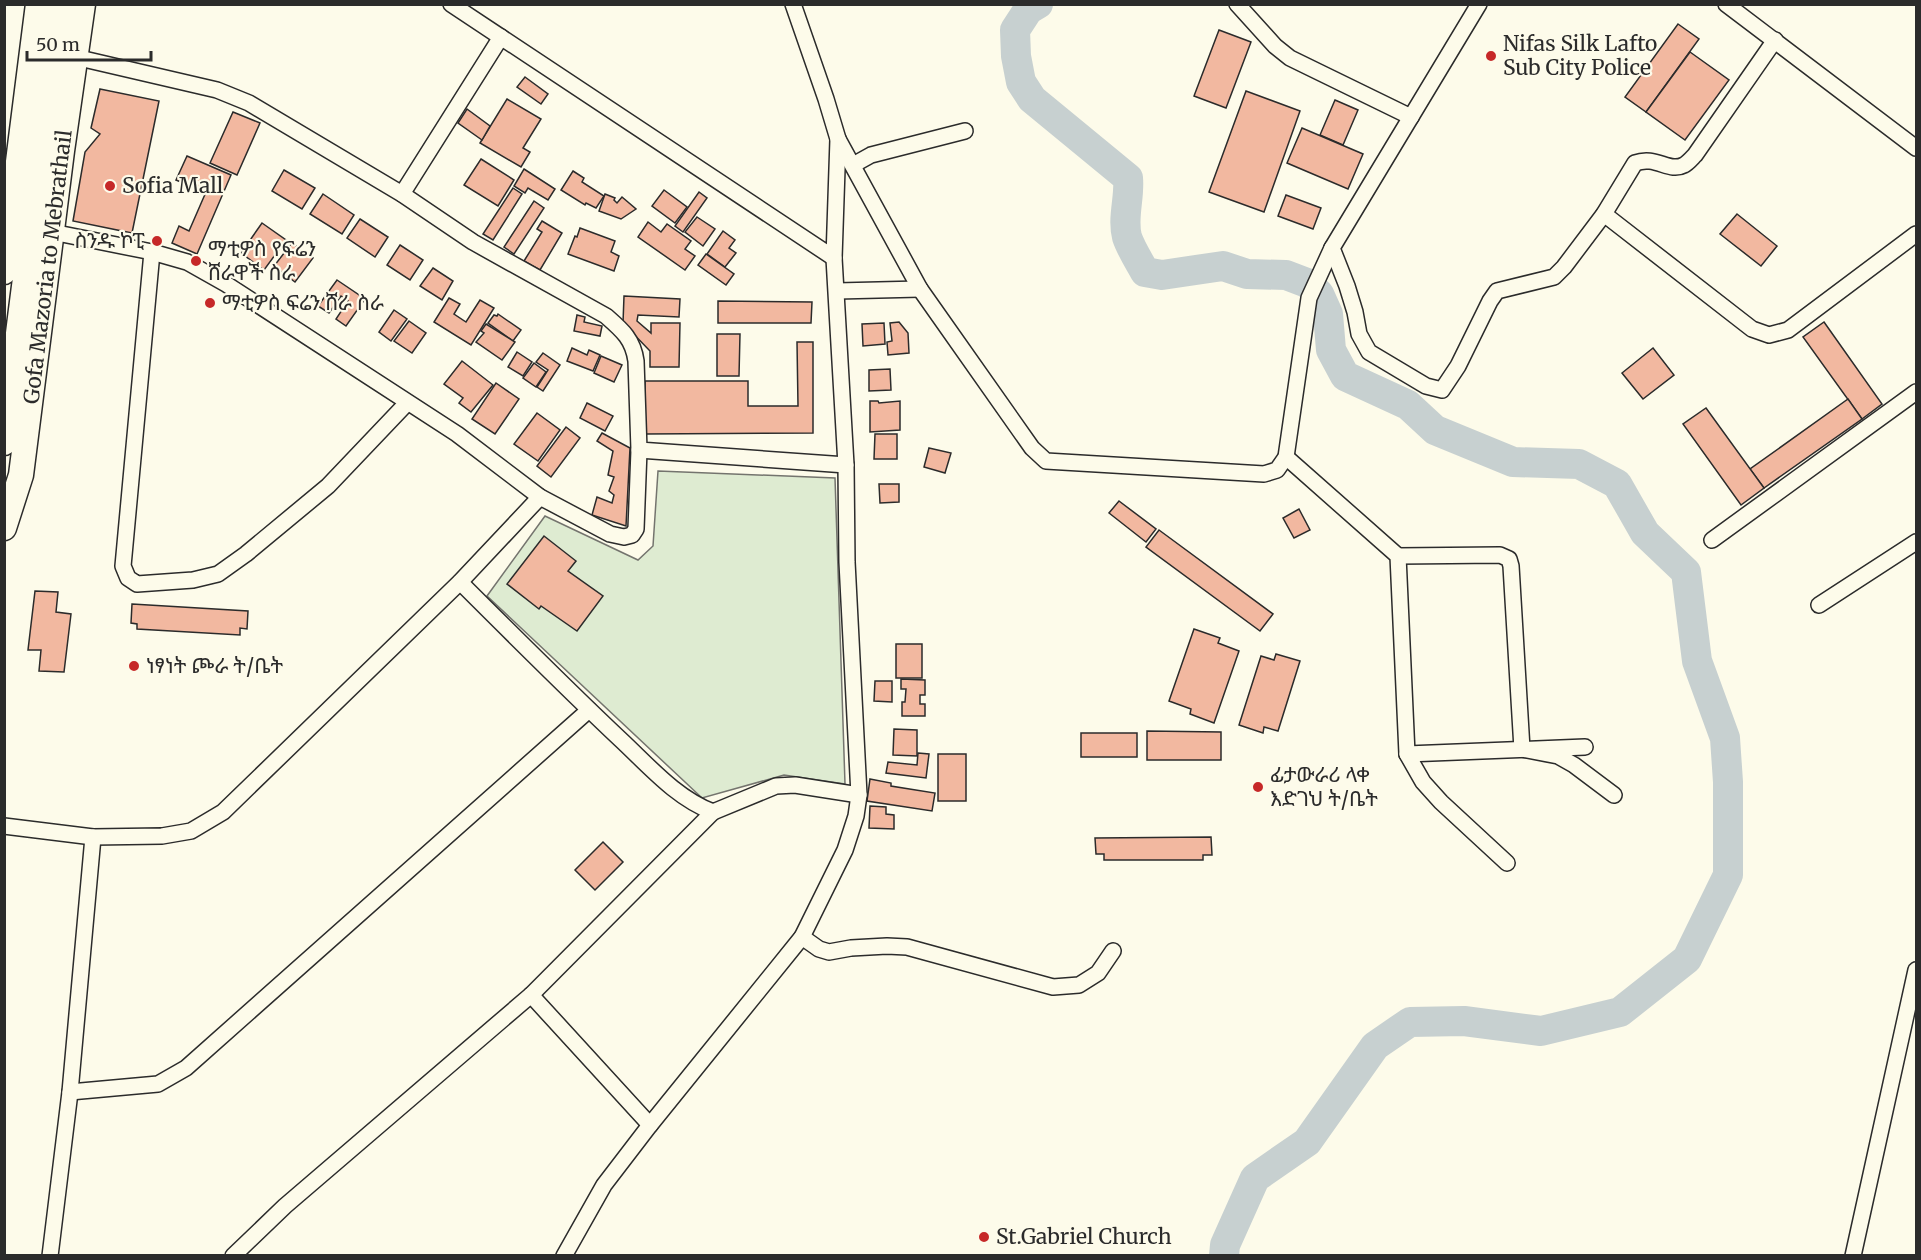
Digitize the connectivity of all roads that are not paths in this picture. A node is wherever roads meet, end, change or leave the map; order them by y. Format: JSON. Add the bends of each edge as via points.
{"nodes":[{"id":1,"x":38,"y":4,"type":"edge"},
{"id":2,"x":60,"y":4,"type":"edge"},
{"id":3,"x":83,"y":4,"type":"edge"},
{"id":4,"x":451,"y":4,"type":"edge"},
{"id":5,"x":794,"y":4,"type":"edge"},
{"id":6,"x":1237,"y":4,"type":"edge"},
{"id":7,"x":1479,"y":4,"type":"edge"},
{"id":8,"x":1726,"y":4,"type":"edge"},
{"id":9,"x":501,"y":38,"type":"junction"},
{"id":10,"x":1775,"y":40,"type":"junction"},
{"id":11,"x":75,"y":57,"type":"junction"},
{"id":12,"x":1411,"y":117,"type":"junction"},
{"id":13,"x":965,"y":131,"type":"dead end"},
{"id":14,"x":838,"y":138,"type":"junction"},
{"id":15,"x":13,"y":142,"type":"edge"},
{"id":16,"x":1917,"y":148,"type":"edge"},
{"id":17,"x":853,"y":165,"type":"junction"},
{"id":18,"x":402,"y":194,"type":"junction"},
{"id":19,"x":1604,"y":214,"type":"junction"},
{"id":20,"x":52,"y":232,"type":"junction"},
{"id":21,"x":1917,"y":234,"type":"edge"},
{"id":22,"x":1332,"y":248,"type":"junction"},
{"id":23,"x":152,"y":252,"type":"junction"},
{"id":24,"x":834,"y":258,"type":"junction"},
{"id":25,"x":4,"y":272,"type":"edge"},
{"id":26,"x":920,"y":289,"type":"junction"},
{"id":27,"x":837,"y":291,"type":"junction"},
{"id":28,"x":1917,"y":392,"type":"edge"},
{"id":29,"x":407,"y":403,"type":"junction"},
{"id":30,"x":4,"y":443,"type":"edge"},
{"id":31,"x":639,"y":450,"type":"junction"},
{"id":32,"x":1286,"y":457,"type":"junction"},
{"id":33,"x":846,"y":465,"type":"junction"},
{"id":34,"x":540,"y":497,"type":"junction"},
{"id":35,"x":4,"y":528,"type":"edge"},
{"id":36,"x":1712,"y":540,"type":"dead end"},
{"id":37,"x":1917,"y":542,"type":"edge"},
{"id":38,"x":1398,"y":556,"type":"junction"},
{"id":39,"x":460,"y":582,"type":"junction"},
{"id":40,"x":1820,"y":605,"type":"dead end"},
{"id":41,"x":589,"y":710,"type":"junction"},
{"id":42,"x":1585,"y":747,"type":"dead end"},
{"id":43,"x":1522,"y":749,"type":"junction"},
{"id":44,"x":1407,"y":754,"type":"junction"},
{"id":45,"x":859,"y":795,"type":"junction"},
{"id":46,"x":1614,"y":795,"type":"dead end"},
{"id":47,"x":713,"y":812,"type":"junction"},
{"id":48,"x":4,"y":826,"type":"edge"},
{"id":49,"x":93,"y":837,"type":"junction"},
{"id":50,"x":1507,"y":863,"type":"dead end"},
{"id":51,"x":802,"y":937,"type":"junction"},
{"id":52,"x":1113,"y":951,"type":"dead end"},
{"id":53,"x":1917,"y":970,"type":"edge"},
{"id":54,"x":531,"y":995,"type":"junction"},
{"id":55,"x":70,"y":1092,"type":"junction"},
{"id":56,"x":650,"y":1125,"type":"junction"},
{"id":57,"x":50,"y":1256,"type":"edge"},
{"id":58,"x":233,"y":1256,"type":"edge"},
{"id":59,"x":564,"y":1256,"type":"edge"},
{"id":60,"x":1853,"y":1256,"type":"edge"}],
"edges":[{"from":1,"to":15,"type":"main road","name":"Gofa Mazoria to Mebrathail"},
{"from":2,"to":30,"type":"main road"},
{"from":3,"to":11,"type":"main road","name":"Gofa Mazoria to Mebrathail"},
{"from":4,"to":9,"type":"street"},
{"from":5,"to":14,"type":"street"},
{"from":6,"to":12,"type":"street","via":[[1290,58]]},
{"from":7,"to":12,"type":"street"},
{"from":8,"to":10,"type":"street"},
{"from":9,"to":18,"type":"street"},
{"from":9,"to":24,"type":"street"},
{"from":10,"to":16,"type":"street"},
{"from":10,"to":19,"type":"street","via":[[1695,155],[1684,165],[1673,167],[1644,159],[1635,163]]},
{"from":11,"to":18,"type":"street","via":[[218,90],[249,103]]},
{"from":11,"to":20,"type":"main road","name":"Gofa Mazoria to Mebrathail"},
{"from":12,"to":22,"type":"street"},
{"from":13,"to":17,"type":"street","via":[[871,155]]},
{"from":14,"to":17,"type":"street"},
{"from":14,"to":24,"type":"street"},
{"from":15,"to":25,"type":"main road","name":"Gofa Mazoria to Mebrathail"},
{"from":17,"to":26,"type":"street"},
{"from":18,"to":31,"type":"street","via":[[473,242],[606,316],[621,330],[634,347]]},
{"from":19,"to":21,"type":"street","via":[[1752,329],[1769,334],[1788,330]]},
{"from":19,"to":22,"type":"street","via":[[1554,276],[1497,291],[1442,390],[1426,386],[1369,352],[1359,334]]},
{"from":20,"to":23,"type":"street"},
{"from":20,"to":35,"type":"main road","name":"Gofa Mazoria to Mebrathail","via":[[21,475]]},
{"from":22,"to":32,"type":"street","via":[[1309,298]]},
{"from":23,"to":29,"type":"street","via":[[187,262],[226,284]]},
{"from":23,"to":29,"type":"street","via":[[123,566],[128,578],[137,584],[218,574],[328,486]]},
{"from":24,"to":27,"type":"street"},
{"from":26,"to":27,"type":"street"},
{"from":26,"to":32,"type":"street","via":[[1032,448],[1046,461],[1264,474],[1278,470]]},
{"from":27,"to":33,"type":"street"},
{"from":28,"to":36,"type":"street"},
{"from":29,"to":34,"type":"street","via":[[457,434]]},
{"from":31,"to":33,"type":"street"},
{"from":31,"to":34,"type":"street","via":[[636,529],[632,535],[610,534]]},
{"from":32,"to":38,"type":"street"},
{"from":33,"to":45,"type":"street"},
{"from":34,"to":39,"type":"street"},
{"from":37,"to":40,"type":"street"},
{"from":38,"to":43,"type":"street","via":[[1509,558]]},
{"from":38,"to":44,"type":"street"},
{"from":39,"to":41,"type":"street"},
{"from":39,"to":49,"type":"street","via":[[224,812],[190,831],[162,836]]},
{"from":41,"to":47,"type":"street","via":[[669,785],[694,805]]},
{"from":41,"to":55,"type":"street","via":[[186,1068],[158,1084]]},
{"from":42,"to":43,"type":"street"},
{"from":43,"to":44,"type":"street"},
{"from":43,"to":46,"type":"street","via":[[1558,756]]},
{"from":44,"to":50,"type":"street","via":[[1423,782],[1441,802]]},
{"from":45,"to":47,"type":"street","via":[[795,785],[776,786]]},
{"from":45,"to":51,"type":"street","via":[[845,850]]},
{"from":47,"to":54,"type":"street"},
{"from":48,"to":49,"type":"street"},
{"from":49,"to":55,"type":"street"},
{"from":51,"to":52,"type":"street","via":[[819,950],[829,952],[875,946],[907,947],[1053,987],[1079,985],[1098,973]]},
{"from":51,"to":56,"type":"street"},
{"from":53,"to":60,"type":"street"},
{"from":54,"to":56,"type":"street"},
{"from":54,"to":58,"type":"street","via":[[285,1206]]},
{"from":55,"to":57,"type":"street"},
{"from":56,"to":59,"type":"street","via":[[604,1185]]}]}
